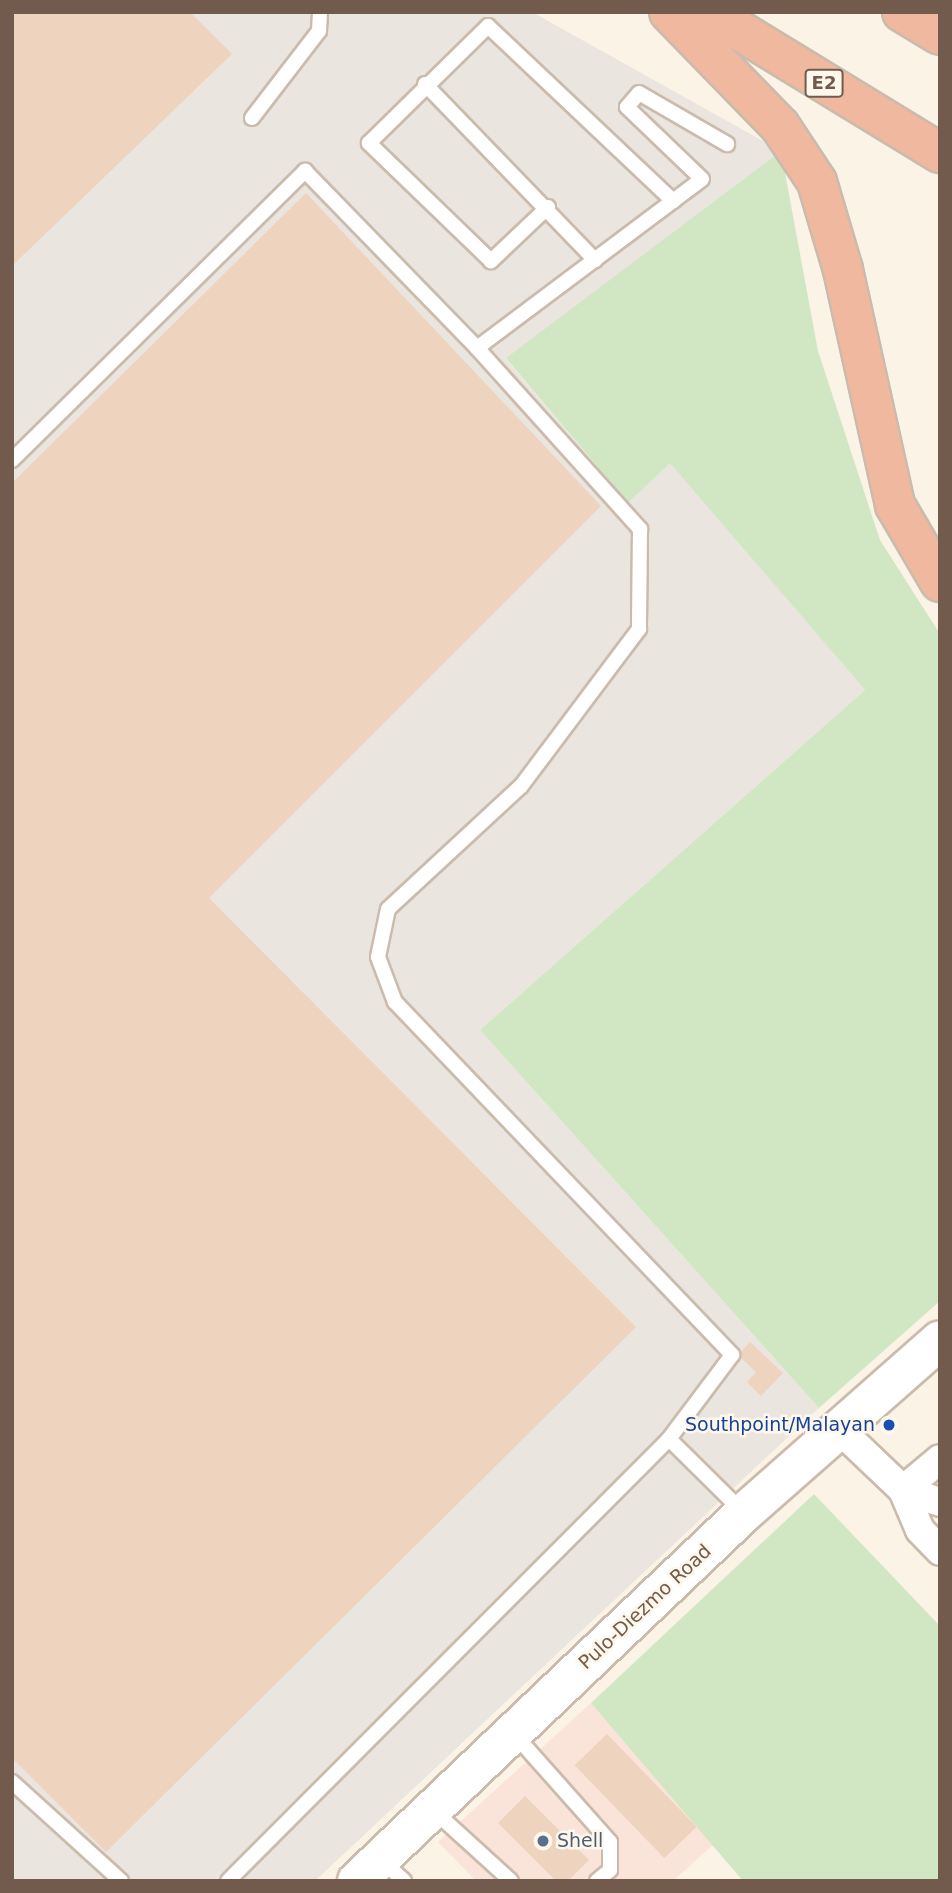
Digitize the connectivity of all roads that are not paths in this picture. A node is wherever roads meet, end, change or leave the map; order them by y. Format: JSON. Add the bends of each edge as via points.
{"nodes":[{"id":1,"x":320,"y":12,"type":"edge"},
{"id":2,"x":669,"y":12,"type":"edge"},
{"id":3,"x":709,"y":12,"type":"edge"},
{"id":4,"x":902,"y":12,"type":"edge"},
{"id":5,"x":940,"y":35,"type":"edge"},
{"id":6,"x":425,"y":84,"type":"junction"},
{"id":7,"x":252,"y":118,"type":"dead end"},
{"id":8,"x":727,"y":144,"type":"dead end"},
{"id":9,"x":940,"y":153,"type":"edge"},
{"id":10,"x":673,"y":201,"type":"junction"},
{"id":11,"x":548,"y":207,"type":"junction"},
{"id":12,"x":595,"y":260,"type":"junction"},
{"id":13,"x":477,"y":348,"type":"junction"},
{"id":14,"x":12,"y":460,"type":"edge"},
{"id":15,"x":940,"y":582,"type":"edge"},
{"id":16,"x":940,"y":1340,"type":"edge"},
{"id":17,"x":838,"y":1428,"type":"junction"},
{"id":18,"x":669,"y":1439,"type":"junction"},
{"id":19,"x":940,"y":1459,"type":"edge"},
{"id":20,"x":903,"y":1490,"type":"junction"},
{"id":21,"x":940,"y":1502,"type":"edge"},
{"id":22,"x":744,"y":1513,"type":"junction"},
{"id":23,"x":940,"y":1551,"type":"edge"},
{"id":24,"x":512,"y":1732,"type":"junction"},
{"id":25,"x":12,"y":1782,"type":"edge"},
{"id":26,"x":432,"y":1809,"type":"junction"},
{"id":27,"x":381,"y":1874,"type":"edge"},
{"id":28,"x":121,"y":1881,"type":"edge"},
{"id":29,"x":228,"y":1881,"type":"edge"},
{"id":30,"x":511,"y":1881,"type":"edge"},
{"id":31,"x":597,"y":1881,"type":"edge"}],
"edges":[{"from":1,"to":7,"type":"lane","via":[[318,31]]},
{"from":2,"to":15,"type":"highway","via":[[779,126],[817,182],[843,270],[895,505]]},
{"from":3,"to":9,"type":"highway","number":"E2"},
{"from":4,"to":5,"type":"highway"},
{"from":6,"to":10,"type":"lane","via":[[488,26]]},
{"from":6,"to":11,"type":"lane"},
{"from":6,"to":11,"type":"lane","via":[[369,143],[491,261]]},
{"from":8,"to":10,"type":"lane","via":[[639,93],[627,107],[702,179]]},
{"from":10,"to":12,"type":"lane"},
{"from":11,"to":12,"type":"lane"},
{"from":12,"to":13,"type":"lane"},
{"from":13,"to":14,"type":"lane","via":[[305,171]]},
{"from":13,"to":18,"type":"lane","via":[[640,528],[639,629],[521,786],[388,909],[377,957],[396,1002],[732,1355]]},
{"from":16,"to":17,"type":"main road","name":"Pulo-Diezmo Road"},
{"from":17,"to":20,"type":"street"},
{"from":17,"to":22,"type":"main road","name":"Pulo-Diezmo Road"},
{"from":18,"to":22,"type":"lane"},
{"from":18,"to":29,"type":"lane"},
{"from":19,"to":20,"type":"street"},
{"from":20,"to":21,"type":"street"},
{"from":20,"to":23,"type":"street","via":[[920,1530]]},
{"from":22,"to":24,"type":"main road","name":"Pulo-Diezmo Road"},
{"from":24,"to":26,"type":"main road","name":"Pulo-Diezmo Road"},
{"from":24,"to":31,"type":"lane","via":[[610,1842],[610,1870]]},
{"from":25,"to":28,"type":"lane"},
{"from":26,"to":27,"type":"main road","name":"Pulo-Diezmo Road"},
{"from":26,"to":30,"type":"lane"}]}
